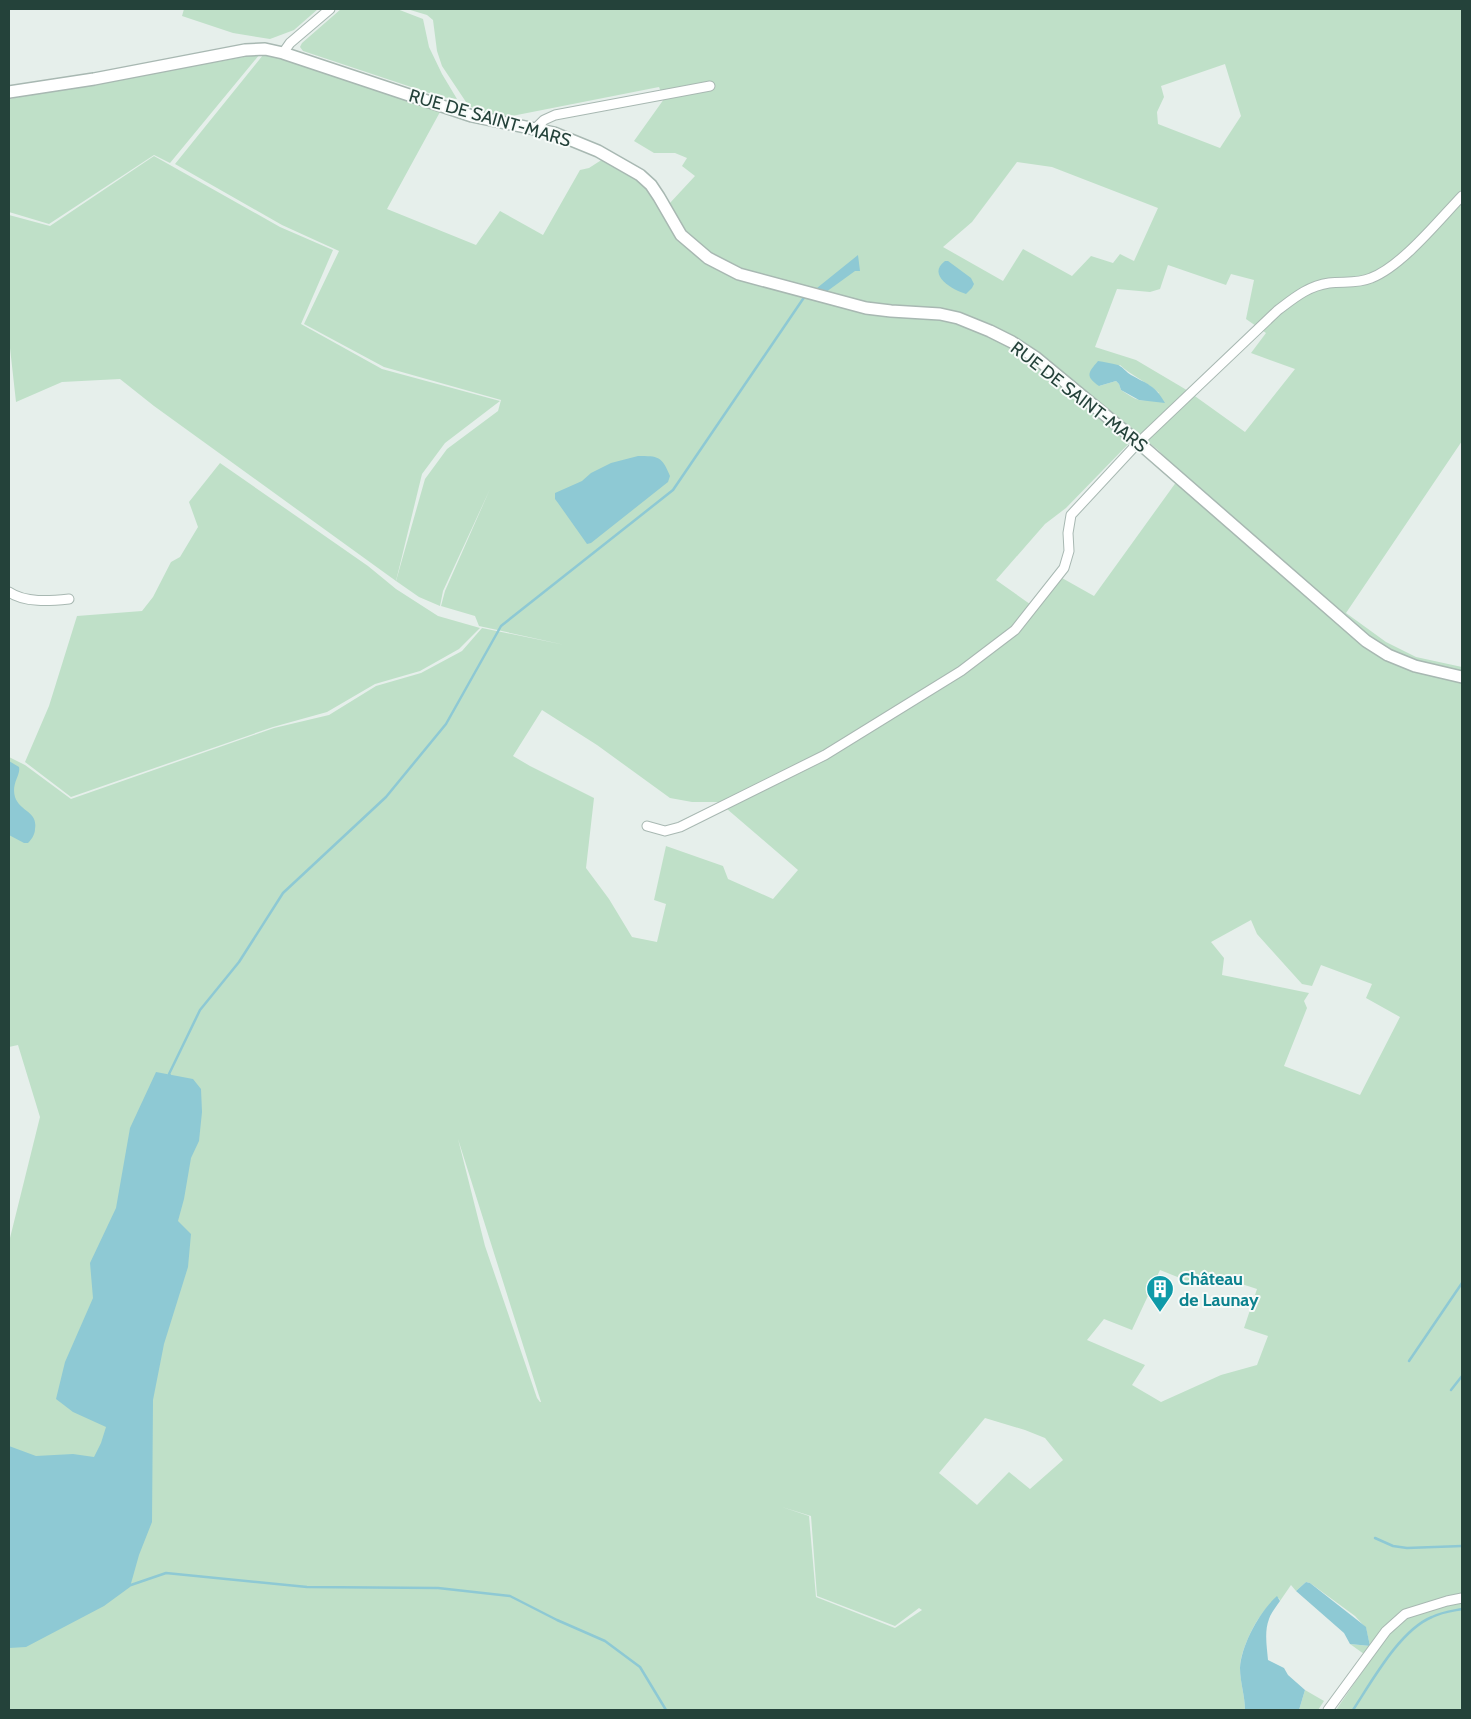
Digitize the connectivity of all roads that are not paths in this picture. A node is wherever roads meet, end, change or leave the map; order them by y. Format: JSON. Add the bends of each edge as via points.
{"nodes":[{"id":1,"x":330,"y":9,"type":"edge"},
{"id":2,"x":283,"y":53,"type":"junction"},
{"id":3,"x":710,"y":86,"type":"dead end"},
{"id":4,"x":9,"y":92,"type":"edge"},
{"id":5,"x":536,"y":128,"type":"junction"},
{"id":6,"x":1462,"y":196,"type":"edge"},
{"id":7,"x":1139,"y":443,"type":"junction"},
{"id":8,"x":9,"y":592,"type":"edge"},
{"id":9,"x":69,"y":599,"type":"dead end"},
{"id":10,"x":1462,"y":678,"type":"edge"},
{"id":11,"x":647,"y":826,"type":"dead end"},
{"id":12,"x":1462,"y":1598,"type":"edge"},
{"id":13,"x":1328,"y":1710,"type":"edge"}],
"edges":[{"from":1,"to":2,"type":"street","via":[[290,43]]},
{"from":2,"to":4,"type":"street","name":"RUE DE SAINT-MARS","via":[[265,49],[245,50]]},
{"from":2,"to":5,"type":"street","name":"RUE DE SAINT-MARS","via":[[472,116]]},
{"from":3,"to":5,"type":"street","via":[[555,115]]},
{"from":5,"to":7,"type":"street","name":"RUE DE SAINT-MARS","via":[[598,151],[640,175],[651,185],[681,235],[721,266],[763,281],[866,308],[940,314],[990,331],[1035,358]]},
{"from":6,"to":7,"type":"street","via":[[1409,251],[1372,278],[1314,286],[1278,310]]},
{"from":7,"to":10,"type":"street","name":"RUE DE SAINT-MARS","via":[[1366,641],[1415,666]]},
{"from":7,"to":11,"type":"street","via":[[1071,516],[1069,551],[1064,568],[1015,630],[961,671],[825,755],[680,827],[666,831]]},
{"from":8,"to":9,"type":"street","via":[[44,601]]},
{"from":12,"to":13,"type":"street","via":[[1405,1614],[1386,1631]]}]}
